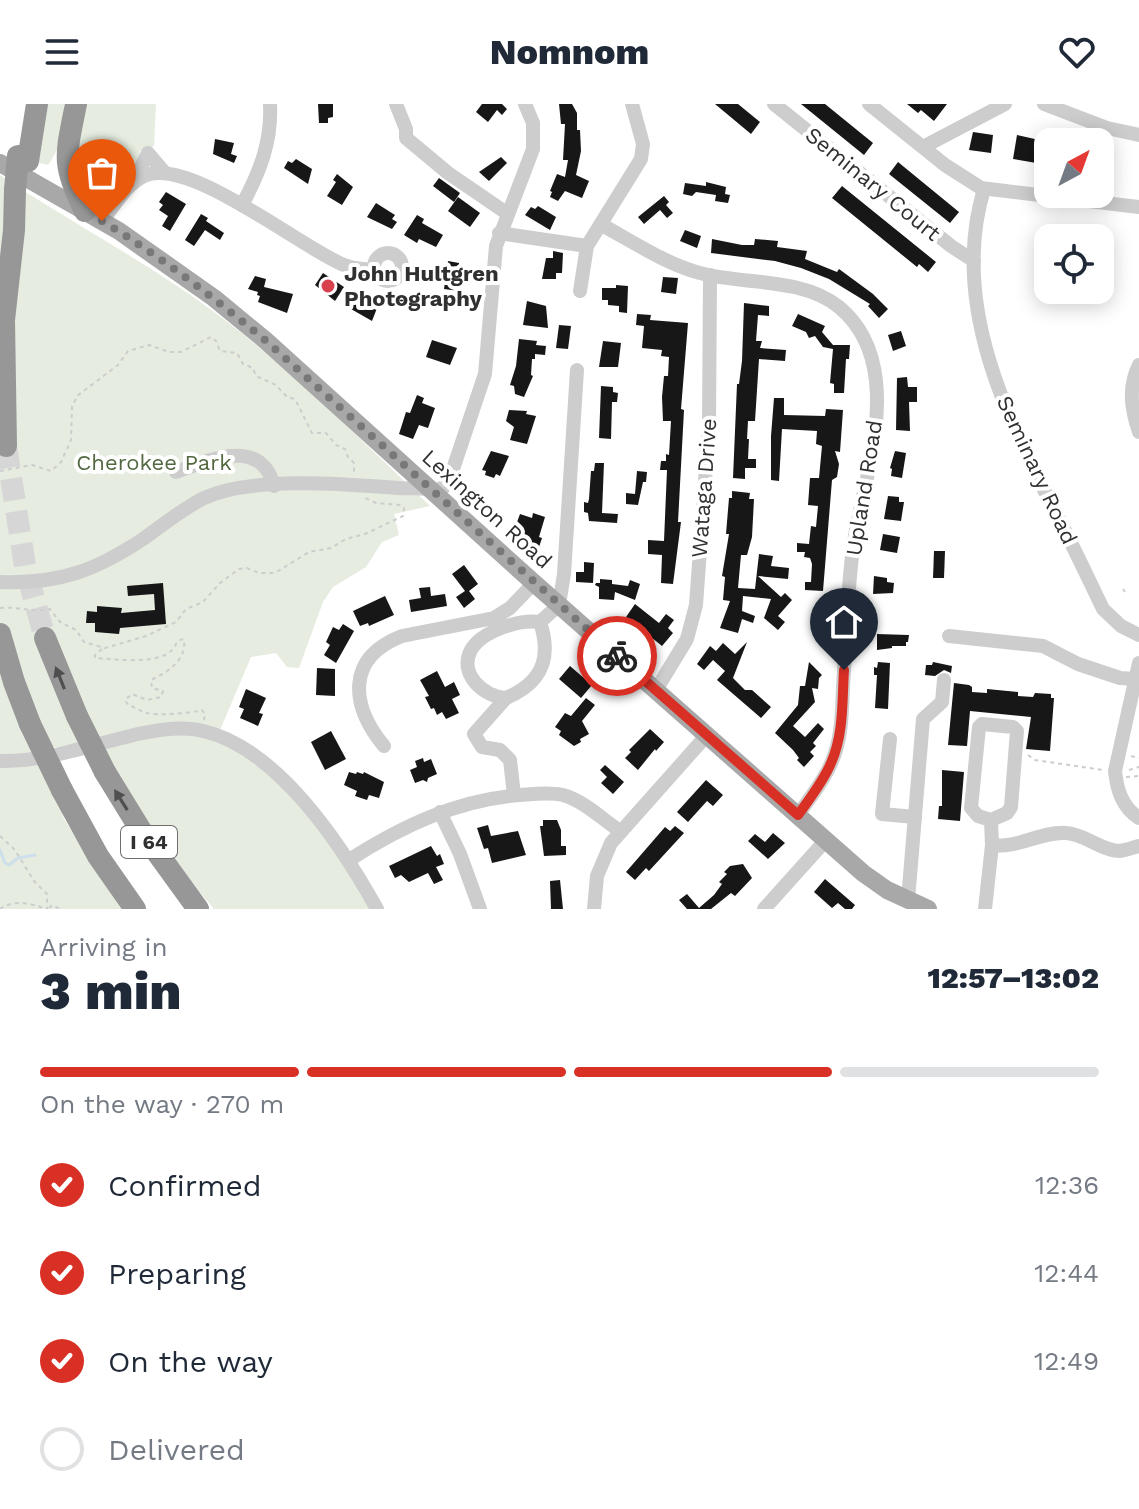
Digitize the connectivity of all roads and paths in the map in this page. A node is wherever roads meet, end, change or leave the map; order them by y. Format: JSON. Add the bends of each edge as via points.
{"nodes":[{"id":1,"x":23,"y":104,"type":"edge"},
{"id":2,"x":37,"y":104,"type":"edge"},
{"id":3,"x":76,"y":104,"type":"edge"},
{"id":4,"x":270,"y":104,"type":"edge"},
{"id":5,"x":396,"y":104,"type":"edge"},
{"id":6,"x":525,"y":104,"type":"edge"},
{"id":7,"x":632,"y":104,"type":"edge"},
{"id":8,"x":774,"y":104,"type":"edge"},
{"id":9,"x":869,"y":104,"type":"edge"},
{"id":10,"x":1005,"y":104,"type":"edge"},
{"id":11,"x":1044,"y":104,"type":"edge"},
{"id":12,"x":1080,"y":110,"type":"edge"},
{"id":13,"x":1139,"y":135,"type":"edge"},
{"id":14,"x":923,"y":147,"type":"junction"},
{"id":15,"x":15,"y":160,"type":"edge"},
{"id":16,"x":165,"y":173,"type":"junction"},
{"id":17,"x":132,"y":184,"type":"junction"},
{"id":18,"x":984,"y":189,"type":"junction"},
{"id":19,"x":242,"y":205,"type":"junction"},
{"id":20,"x":1139,"y":207,"type":"edge"},
{"id":21,"x":508,"y":214,"type":"junction"},
{"id":22,"x":93,"y":216,"type":"junction"},
{"id":23,"x":602,"y":225,"type":"junction"},
{"id":24,"x":499,"y":233,"type":"junction"},
{"id":25,"x":587,"y":246,"type":"junction"},
{"id":26,"x":974,"y":261,"type":"junction"},
{"id":27,"x":374,"y":270,"type":"dead end"},
{"id":28,"x":710,"y":275,"type":"junction"},
{"id":29,"x":580,"y":291,"type":"dead end"},
{"id":30,"x":1139,"y":365,"type":"edge"},
{"id":31,"x":577,"y":370,"type":"dead end"},
{"id":32,"x":1139,"y":432,"type":"edge"},
{"id":33,"x":6,"y":446,"type":"dead end"},
{"id":34,"x":176,"y":472,"type":"dead end"},
{"id":35,"x":274,"y":486,"type":"junction"},
{"id":36,"x":428,"y":488,"type":"junction"},
{"id":37,"x":0,"y":582,"type":"edge"},
{"id":38,"x":534,"y":583,"type":"junction"},
{"id":39,"x":559,"y":605,"type":"junction"},
{"id":40,"x":540,"y":622,"type":"junction"},
{"id":41,"x":0,"y":634,"type":"edge"},
{"id":42,"x":1139,"y":635,"type":"edge"},
{"id":43,"x":949,"y":636,"type":"dead end"},
{"id":44,"x":45,"y":638,"type":"tunnel mouth"},
{"id":45,"x":103,"y":648,"type":"dead end"},
{"id":46,"x":1139,"y":663,"type":"edge"},
{"id":47,"x":1136,"y":679,"type":"junction"},
{"id":48,"x":944,"y":680,"type":"dead end"},
{"id":49,"x":656,"y":690,"type":"junction"},
{"id":50,"x":506,"y":698,"type":"junction"},
{"id":51,"x":202,"y":730,"type":"junction"},
{"id":52,"x":707,"y":735,"type":"junction"},
{"id":53,"x":890,"y":739,"type":"dead end"},
{"id":54,"x":384,"y":746,"type":"dead end"},
{"id":55,"x":1028,"y":755,"type":"dead end"},
{"id":56,"x":0,"y":761,"type":"edge"},
{"id":57,"x":1139,"y":767,"type":"edge"},
{"id":58,"x":1115,"y":771,"type":"junction"},
{"id":59,"x":514,"y":795,"type":"junction"},
{"id":60,"x":440,"y":812,"type":"junction"},
{"id":61,"x":798,"y":815,"type":"junction"},
{"id":62,"x":915,"y":817,"type":"junction"},
{"id":63,"x":1139,"y":818,"type":"edge"},
{"id":64,"x":991,"y":820,"type":"junction"},
{"id":65,"x":620,"y":831,"type":"junction"},
{"id":66,"x":0,"y":836,"type":"edge"},
{"id":67,"x":826,"y":840,"type":"junction"},
{"id":68,"x":992,"y":845,"type":"junction"},
{"id":69,"x":1139,"y":846,"type":"edge"},
{"id":70,"x":349,"y":860,"type":"junction"},
{"id":71,"x":908,"y":900,"type":"junction"},
{"id":72,"x":0,"y":909,"type":"edge"},
{"id":73,"x":47,"y":909,"type":"edge"},
{"id":74,"x":60,"y":909,"type":"edge"},
{"id":75,"x":135,"y":909,"type":"edge"},
{"id":76,"x":198,"y":909,"type":"edge"},
{"id":77,"x":377,"y":909,"type":"edge"},
{"id":78,"x":480,"y":909,"type":"edge"},
{"id":79,"x":594,"y":909,"type":"edge"},
{"id":80,"x":764,"y":909,"type":"edge"},
{"id":81,"x":928,"y":909,"type":"edge"},
{"id":82,"x":985,"y":909,"type":"edge"}],
"edges":[{"from":1,"to":15,"type":"highway"},
{"from":2,"to":15,"type":"highway"},
{"from":3,"to":22,"type":"highway","via":[[66,161],[71,182]]},
{"from":4,"to":19,"type":"street","via":[[263,162]]},
{"from":5,"to":21,"type":"street","via":[[406,138]]},
{"from":6,"to":21,"type":"street","via":[[533,123],[533,149]]},
{"from":7,"to":23,"type":"street","via":[[642,153]]},
{"from":8,"to":26,"type":"street","name":"Seminary Court"},
{"from":9,"to":14,"type":"street"},
{"from":10,"to":14,"type":"street"},
{"from":11,"to":12,"type":"street"},
{"from":12,"to":13,"type":"street","via":[[1107,128]]},
{"from":14,"to":18,"type":"street"},
{"from":15,"to":22,"type":"main road","name":"Lexington Road"},
{"from":15,"to":33,"type":"highway","bridge":true,"via":[[18,192],[4,320]]},
{"from":16,"to":17,"type":"street"},
{"from":16,"to":17,"type":"street","via":[[148,153]]},
{"from":16,"to":19,"type":"street"},
{"from":17,"to":22,"type":"street"},
{"from":18,"to":20,"type":"street"},
{"from":18,"to":26,"type":"street","name":"Seminary Road"},
{"from":19,"to":27,"type":"street","via":[[340,263]]},
{"from":21,"to":24,"type":"street"},
{"from":22,"to":36,"type":"main road","name":"Lexington Road","via":[[214,298]]},
{"from":23,"to":25,"type":"street"},
{"from":23,"to":28,"type":"street","name":"Upland Road","via":[[683,267]]},
{"from":24,"to":25,"type":"street"},
{"from":24,"to":36,"type":"street","via":[[485,374],[447,484],[441,490]]},
{"from":25,"to":29,"type":"street"},
{"from":26,"to":42,"type":"street","name":"Seminary Road","via":[[976,306],[992,374],[1022,449],[1103,609]]},
{"from":28,"to":49,"type":"street","name":"Wataga Drive","via":[[709,426],[696,605],[687,639]]},
{"from":28,"to":61,"type":"street","name":"Upland Road","via":[[804,290],[833,303],[859,329],[874,365],[876,437],[853,549],[839,739],[823,779]]},
{"from":30,"to":32,"type":"street","via":[[1131,394]]},
{"from":31,"to":39,"type":"street"},
{"from":34,"to":35,"type":"street","via":[[243,455],[266,464]]},
{"from":35,"to":36,"type":"street","via":[[358,483]]},
{"from":35,"to":37,"type":"street","via":[[240,488],[202,499],[85,572]]},
{"from":36,"to":38,"type":"main road","name":"Lexington Road"},
{"from":38,"to":39,"type":"main road","name":"Lexington Road"},
{"from":38,"to":54,"type":"street","via":[[494,618],[402,636],[376,652],[363,672],[359,695],[361,711]]},
{"from":39,"to":40,"type":"street"},
{"from":39,"to":49,"type":"main road","name":"Lexington Road"},
{"from":40,"to":50,"type":"street","via":[[546,649],[543,664],[528,685]]},
{"from":40,"to":50,"type":"street","via":[[520,621],[491,634],[470,652],[476,685],[486,694]]},
{"from":41,"to":75,"type":"highway","number":"I 64","bridge":true,"via":[[30,724],[62,790]]},
{"from":43,"to":47,"type":"street","via":[[1043,646],[1078,664]]},
{"from":76,"to":44,"type":"highway","number":"I 64","one_way":true,"bridge":true,"via":[[105,772]]},
{"from":45,"to":51,"type":"path","via":[[95,658],[138,661],[168,653],[184,639],[183,656],[151,680],[152,688],[163,691],[161,697],[147,700],[132,694],[125,700],[150,714],[202,710]]},
{"from":46,"to":47,"type":"street"},
{"from":47,"to":58,"type":"street"},
{"from":48,"to":62,"type":"street","via":[[942,702],[923,719]]},
{"from":49,"to":52,"type":"main road","name":"Lexington Road"},
{"from":50,"to":59,"type":"street","via":[[474,734],[482,747],[500,750],[510,760]]},
{"from":51,"to":56,"type":"street","via":[[162,730],[27,760]]},
{"from":51,"to":70,"type":"street","via":[[263,761]]},
{"from":52,"to":61,"type":"main road","name":"Lexington Road"},
{"from":52,"to":65,"type":"street"},
{"from":53,"to":62,"type":"street","via":[[882,814]]},
{"from":55,"to":58,"type":"path"},
{"from":57,"to":58,"type":"path"},
{"from":58,"to":63,"type":"street","via":[[1129,812]]},
{"from":59,"to":60,"type":"street"},
{"from":59,"to":65,"type":"street","via":[[566,796]]},
{"from":60,"to":70,"type":"street"},
{"from":60,"to":78,"type":"street"},
{"from":61,"to":67,"type":"main road","name":"Lexington Road"},
{"from":62,"to":71,"type":"street"},
{"from":64,"to":64,"type":"street","via":[[971,808],[982,724],[1017,731],[1011,807]]},
{"from":64,"to":68,"type":"street"},
{"from":65,"to":79,"type":"street","via":[[600,867]]},
{"from":66,"to":73,"type":"path","via":[[47,894]]},
{"from":67,"to":71,"type":"main road","name":"Lexington Road","via":[[863,873]]},
{"from":67,"to":80,"type":"street"},
{"from":68,"to":69,"type":"street","via":[[1065,832],[1119,851]]},
{"from":68,"to":82,"type":"street"},
{"from":70,"to":77,"type":"street"},
{"from":71,"to":81,"type":"main road","name":"Lexington Road"},
{"from":72,"to":73,"type":"path","via":[[21,902]]},
{"from":73,"to":74,"type":"path"}]}
